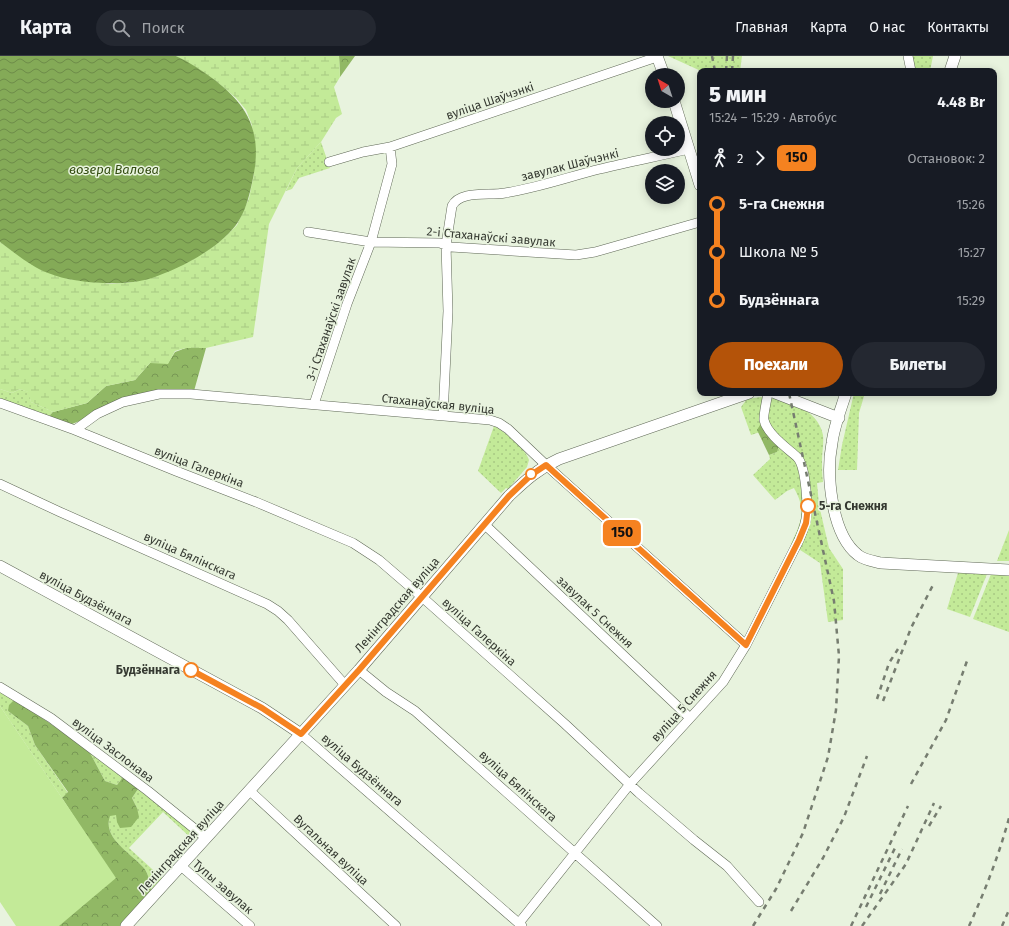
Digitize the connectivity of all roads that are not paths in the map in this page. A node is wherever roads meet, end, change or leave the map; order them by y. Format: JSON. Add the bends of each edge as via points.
{"nodes":[{"id":1,"x":657,"y":56,"type":"edge"},
{"id":2,"x":908,"y":56,"type":"edge"},
{"id":3,"x":955,"y":56,"type":"edge"},
{"id":4,"x":661,"y":68,"type":"edge"},
{"id":5,"x":910,"y":68,"type":"edge"},
{"id":6,"x":951,"y":68,"type":"edge"},
{"id":7,"x":676,"y":108,"type":"edge"},
{"id":8,"x":390,"y":147,"type":"junction"},
{"id":9,"x":689,"y":149,"type":"junction"},
{"id":10,"x":329,"y":162,"type":"dead end"},
{"id":11,"x":697,"y":175,"type":"edge"},
{"id":12,"x":697,"y":223,"type":"edge"},
{"id":13,"x":308,"y":232,"type":"dead end"},
{"id":14,"x":371,"y":242,"type":"junction"},
{"id":15,"x":446,"y":245,"type":"junction"},
{"id":16,"x":740,"y":396,"type":"edge"},
{"id":17,"x":768,"y":396,"type":"edge"},
{"id":18,"x":783,"y":396,"type":"edge"},
{"id":19,"x":845,"y":396,"type":"edge"},
{"id":20,"x":0,"y":403,"type":"edge"},
{"id":21,"x":314,"y":404,"type":"junction"},
{"id":22,"x":443,"y":416,"type":"junction"},
{"id":23,"x":839,"y":418,"type":"junction"},
{"id":24,"x":75,"y":430,"type":"junction"},
{"id":25,"x":546,"y":465,"type":"junction"},
{"id":26,"x":0,"y":484,"type":"edge"},
{"id":27,"x":484,"y":524,"type":"junction"},
{"id":28,"x":0,"y":566,"type":"edge"},
{"id":29,"x":1009,"y":570,"type":"edge"},
{"id":30,"x":422,"y":597,"type":"junction"},
{"id":31,"x":746,"y":645,"type":"junction"},
{"id":32,"x":359,"y":670,"type":"junction"},
{"id":33,"x":345,"y":685,"type":"junction"},
{"id":34,"x":0,"y":687,"type":"edge"},
{"id":35,"x":690,"y":718,"type":"junction"},
{"id":36,"x":301,"y":734,"type":"junction"},
{"id":37,"x":630,"y":784,"type":"junction"},
{"id":38,"x":250,"y":791,"type":"junction"},
{"id":39,"x":206,"y":838,"type":"junction"},
{"id":40,"x":574,"y":853,"type":"junction"},
{"id":41,"x":181,"y":866,"type":"junction"},
{"id":42,"x":759,"y":902,"type":"dead end"},
{"id":43,"x":520,"y":924,"type":"edge"},
{"id":44,"x":126,"y":926,"type":"edge"},
{"id":45,"x":250,"y":926,"type":"edge"},
{"id":46,"x":396,"y":926,"type":"edge"},
{"id":47,"x":657,"y":926,"type":"edge"}],
"edges":[{"from":1,"to":4,"type":"street"},
{"from":1,"to":8,"type":"street","name":"вуліца Шаўчэнкі"},
{"from":2,"to":5,"type":"street"},
{"from":3,"to":6,"type":"street"},
{"from":7,"to":9,"type":"street"},
{"from":8,"to":10,"type":"street","name":"вуліца Шаўчэнкі"},
{"from":8,"to":14,"type":"street","name":"3-і Стаханаўскі завулак","via":[[392,164]]},
{"from":9,"to":11,"type":"street"},
{"from":9,"to":15,"type":"street","name":"завулак Шаўчэнкі","via":[[535,187],[504,193],[464,196],[457,199],[452,206]]},
{"from":12,"to":15,"type":"street","name":"2-і Стаханаўскі завулак","via":[[576,255],[458,248]]},
{"from":13,"to":14,"type":"street","name":"3-і Стаханаўскі завулак"},
{"from":14,"to":15,"type":"street","name":"2-і Стаханаўскі завулак"},
{"from":14,"to":21,"type":"street","name":"3-і Стаханаўскі завулак","via":[[347,304]]},
{"from":15,"to":22,"type":"street","via":[[448,311]]},
{"from":16,"to":25,"type":"street","name":"Ленінградская вуліца"},
{"from":17,"to":31,"type":"street","name":"вуліца 5 Снежня","via":[[764,422],[772,434],[800,462],[808,506],[806,523],[799,540]]},
{"from":18,"to":23,"type":"street"},
{"from":19,"to":23,"type":"street"},
{"from":20,"to":24,"type":"street","name":"вуліца Галеркіна"},
{"from":21,"to":22,"type":"street","name":"Стаханаўская вуліца"},
{"from":21,"to":24,"type":"street","name":"Стаханаўская вуліца","via":[[191,394],[159,394],[123,402],[97,414]]},
{"from":22,"to":25,"type":"street","name":"Стаханаўская вуліца","via":[[499,423]]},
{"from":23,"to":29,"type":"street","via":[[832,442],[830,463],[832,499],[838,526],[850,548],[867,560],[881,563]]},
{"from":24,"to":30,"type":"street","name":"вуліца Галеркіна","via":[[353,543],[379,560]]},
{"from":25,"to":27,"type":"street","name":"Ленінградская вуліца","via":[[531,475]]},
{"from":25,"to":31,"type":"street","name":"Стаханаўская вуліца"},
{"from":26,"to":33,"type":"street","name":"вуліца Бялінскага","via":[[267,604],[288,620]]},
{"from":27,"to":30,"type":"street","name":"Ленінградская вуліца"},
{"from":27,"to":35,"type":"street","name":"завулак 5 Снежня"},
{"from":28,"to":36,"type":"street","name":"вуліца Будзённага","via":[[262,708]]},
{"from":30,"to":32,"type":"street","name":"Ленінградская вуліца"},
{"from":30,"to":37,"type":"street","name":"вуліца Галеркіна"},
{"from":31,"to":35,"type":"street","name":"вуліца 5 Снежня","via":[[723,682]]},
{"from":32,"to":33,"type":"street","name":"Ленінградская вуліца"},
{"from":32,"to":40,"type":"street","name":"вуліца Бялінскага","via":[[415,711]]},
{"from":33,"to":36,"type":"street","name":"Ленінградская вуліца"},
{"from":34,"to":39,"type":"street","name":"вуліца Заслонава","via":[[50,718]]},
{"from":35,"to":37,"type":"street","name":"вуліца 5 Снежня"},
{"from":36,"to":38,"type":"street","name":"Ленінградская вуліца"},
{"from":36,"to":43,"type":"street","name":"вуліца Будзённага"},
{"from":37,"to":40,"type":"street","name":"вуліца 5 Снежня"},
{"from":37,"to":42,"type":"street","name":"вуліца Галеркіна","via":[[727,866]]},
{"from":38,"to":39,"type":"street","name":"Ленінградская вуліца"},
{"from":38,"to":46,"type":"street","name":"Вугальная вуліца"},
{"from":39,"to":41,"type":"street","name":"Ленінградская вуліца"},
{"from":40,"to":43,"type":"street","name":"вуліца 5 Снежня"},
{"from":40,"to":47,"type":"street","name":"вуліца Бялінскага"},
{"from":41,"to":44,"type":"street","name":"Ленінградская вуліца"},
{"from":41,"to":45,"type":"street","name":"Тупы завулак"}]}
